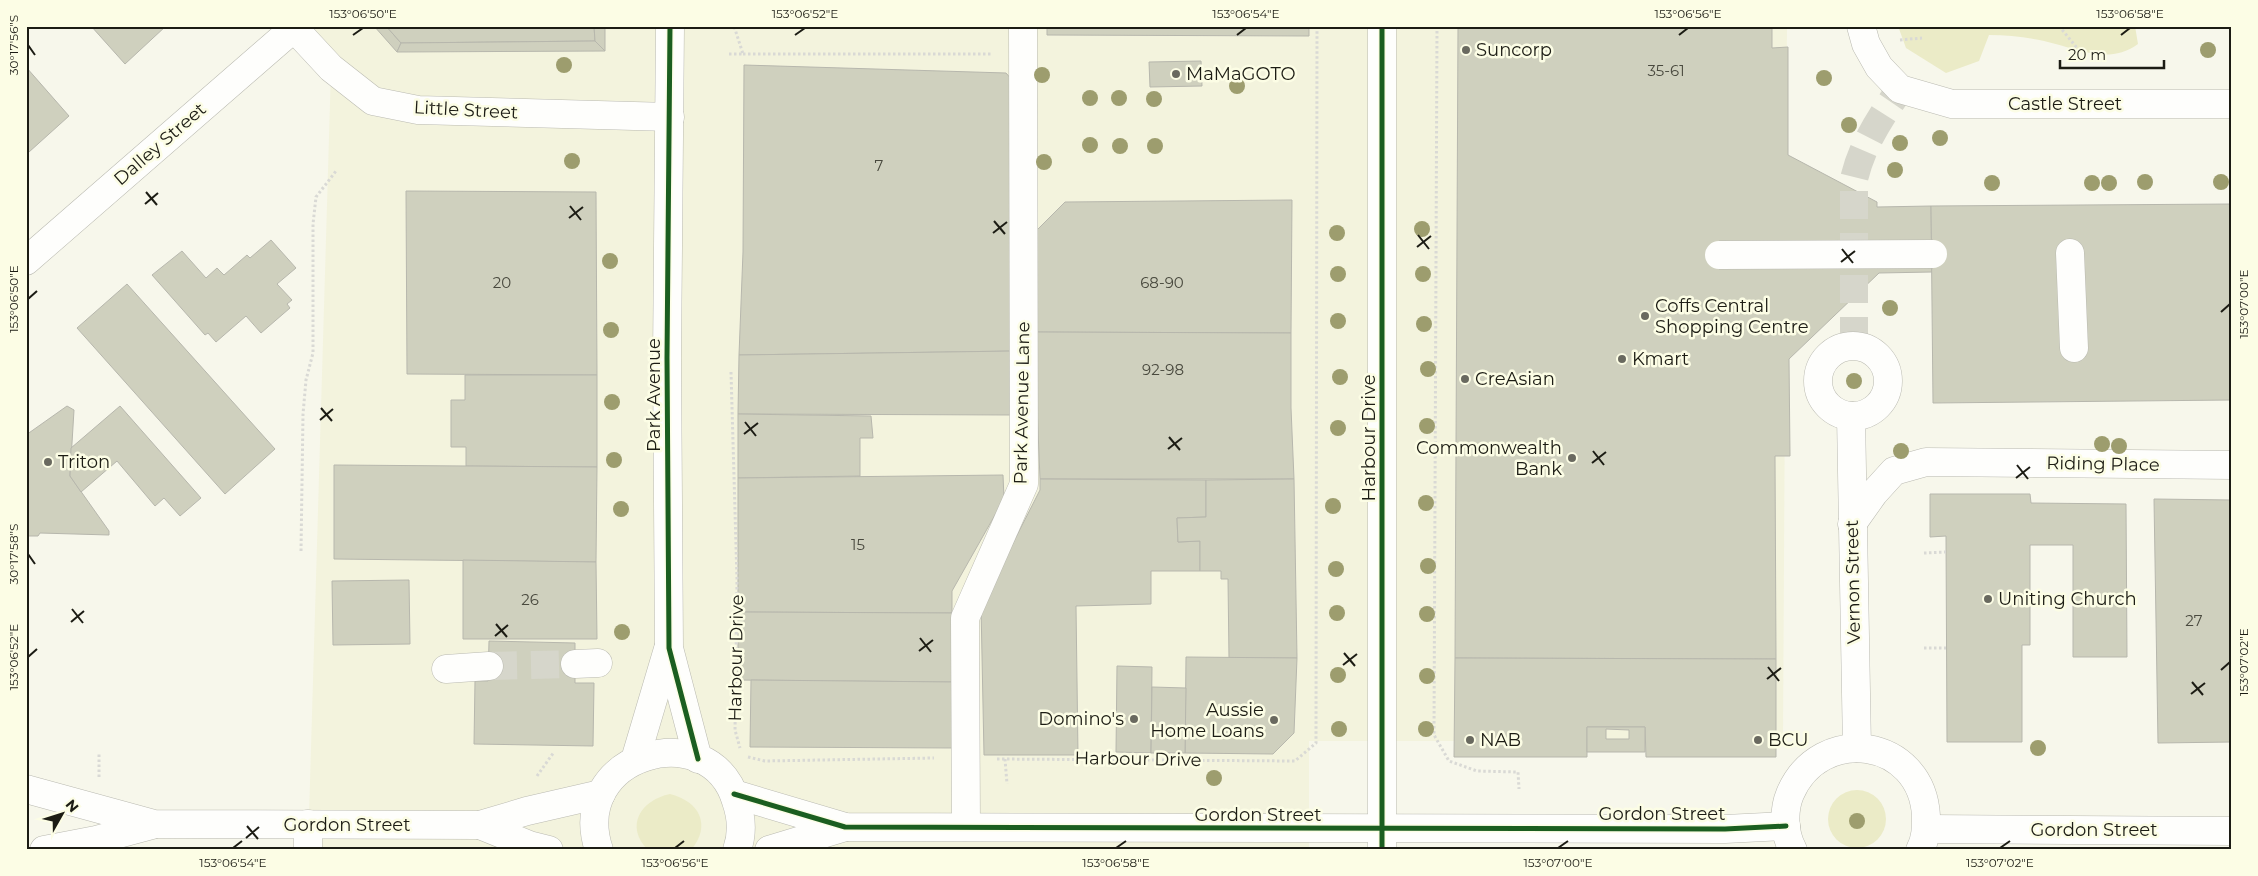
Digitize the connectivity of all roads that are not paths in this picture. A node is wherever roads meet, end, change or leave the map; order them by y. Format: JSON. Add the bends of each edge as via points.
{"nodes":[{"id":1,"x":670,"y":26,"type":"edge"},
{"id":2,"x":1023,"y":26,"type":"edge"},
{"id":3,"x":1382,"y":26,"type":"edge"},
{"id":4,"x":1861,"y":26,"type":"edge"},
{"id":5,"x":293,"y":27,"type":"edge"},
{"id":6,"x":2232,"y":104,"type":"edge"},
{"id":7,"x":670,"y":117,"type":"junction"},
{"id":8,"x":2070,"y":253,"type":"dead end"},
{"id":9,"x":1719,"y":254,"type":"dead end"},
{"id":10,"x":1933,"y":254,"type":"dead end"},
{"id":11,"x":26,"y":261,"type":"edge"},
{"id":12,"x":2074,"y":348,"type":"dead end"},
{"id":13,"x":1851,"y":416,"type":"dead end"},
{"id":14,"x":2232,"y":465,"type":"edge"},
{"id":15,"x":1852,"y":524,"type":"junction"},
{"id":16,"x":669,"y":648,"type":"junction"},
{"id":17,"x":488,"y":666,"type":"tunnel mouth"},
{"id":18,"x":446,"y":669,"type":"dead end"},
{"id":19,"x":1857,"y":748,"type":"junction"},
{"id":20,"x":698,"y":759,"type":"junction"},
{"id":21,"x":635,"y":760,"type":"junction"},
{"id":22,"x":26,"y":789,"type":"edge"},
{"id":23,"x":601,"y":794,"type":"junction"},
{"id":24,"x":734,"y":794,"type":"junction"},
{"id":25,"x":154,"y":824,"type":"junction"},
{"id":26,"x":480,"y":826,"type":"junction"},
{"id":27,"x":845,"y":827,"type":"junction"},
{"id":28,"x":966,"y":827,"type":"junction"},
{"id":29,"x":2232,"y":831,"type":"edge"},
{"id":30,"x":308,"y":837,"type":"edge"},
{"id":31,"x":1789,"y":838,"type":"edge"},
{"id":32,"x":1033,"y":839,"type":"edge"},
{"id":33,"x":1382,"y":839,"type":"edge"},
{"id":34,"x":1923,"y":840,"type":"edge"},
{"id":35,"x":44,"y":850,"type":"edge"},
{"id":36,"x":550,"y":850,"type":"edge"},
{"id":37,"x":599,"y":850,"type":"edge"},
{"id":38,"x":737,"y":850,"type":"edge"},
{"id":39,"x":769,"y":850,"type":"edge"}],
"edges":[{"from":1,"to":7,"type":"street","name":"Park Avenue"},
{"from":2,"to":28,"type":"street","name":"Park Avenue Lane","via":[[1024,484],[964,618]]},
{"from":3,"to":33,"type":"street","name":"Harbour Drive"},
{"from":4,"to":6,"type":"street","name":"Castle Street","via":[[1866,44],[1879,67],[1900,89],[1952,104]]},
{"from":5,"to":7,"type":"street","name":"Little Street","via":[[331,68],[373,101],[418,110]]},
{"from":5,"to":11,"type":"street","name":"Dalley Street"},
{"from":7,"to":16,"type":"street","name":"Park Avenue","via":[[667,358]]},
{"from":8,"to":12,"type":"street"},
{"from":9,"to":10,"type":"street","bridge":true},
{"from":13,"to":15,"type":"street","name":"Vernon Street"},
{"from":14,"to":15,"type":"street","name":"Riding Place","via":[[1926,462],[1894,471]]},
{"from":15,"to":19,"type":"street","name":"Vernon Street"},
{"from":16,"to":20,"type":"street","name":"Park Avenue"},
{"from":16,"to":21,"type":"street","name":"Park Avenue"},
{"from":17,"to":18,"type":"street"},
{"from":19,"to":31,"type":"street","via":[[1834,751],[1812,763],[1796,780],[1787,802]]},
{"from":19,"to":34,"type":"street","via":[[1879,752],[1900,762],[1916,779],[1925,800]]},
{"from":20,"to":21,"type":"street","via":[[678,753],[656,753]]},
{"from":20,"to":24,"type":"street","via":[[713,768]]},
{"from":21,"to":23,"type":"street","via":[[621,768]]},
{"from":22,"to":25,"type":"street","name":"Gordon Street"},
{"from":23,"to":26,"type":"street","name":"Gordon Street","via":[[526,811]]},
{"from":23,"to":37,"type":"street","via":[[595,816]]},
{"from":24,"to":27,"type":"street","name":"Gordon Street"},
{"from":24,"to":38,"type":"street","via":[[741,816],[741,839]]},
{"from":25,"to":30,"type":"street","name":"Gordon Street"},
{"from":25,"to":35,"type":"street","name":"Gordon Street"},
{"from":26,"to":30,"type":"street","name":"Gordon Street"},
{"from":26,"to":36,"type":"street","name":"Gordon Street"},
{"from":27,"to":28,"type":"street","name":"Gordon Street"},
{"from":27,"to":39,"type":"street","name":"Gordon Street"},
{"from":28,"to":32,"type":"street","name":"Gordon Street"},
{"from":29,"to":34,"type":"street","name":"Gordon Street"},
{"from":31,"to":33,"type":"street","name":"Gordon Street","via":[[1725,828]]},
{"from":32,"to":33,"type":"street","name":"Gordon Street"}]}
